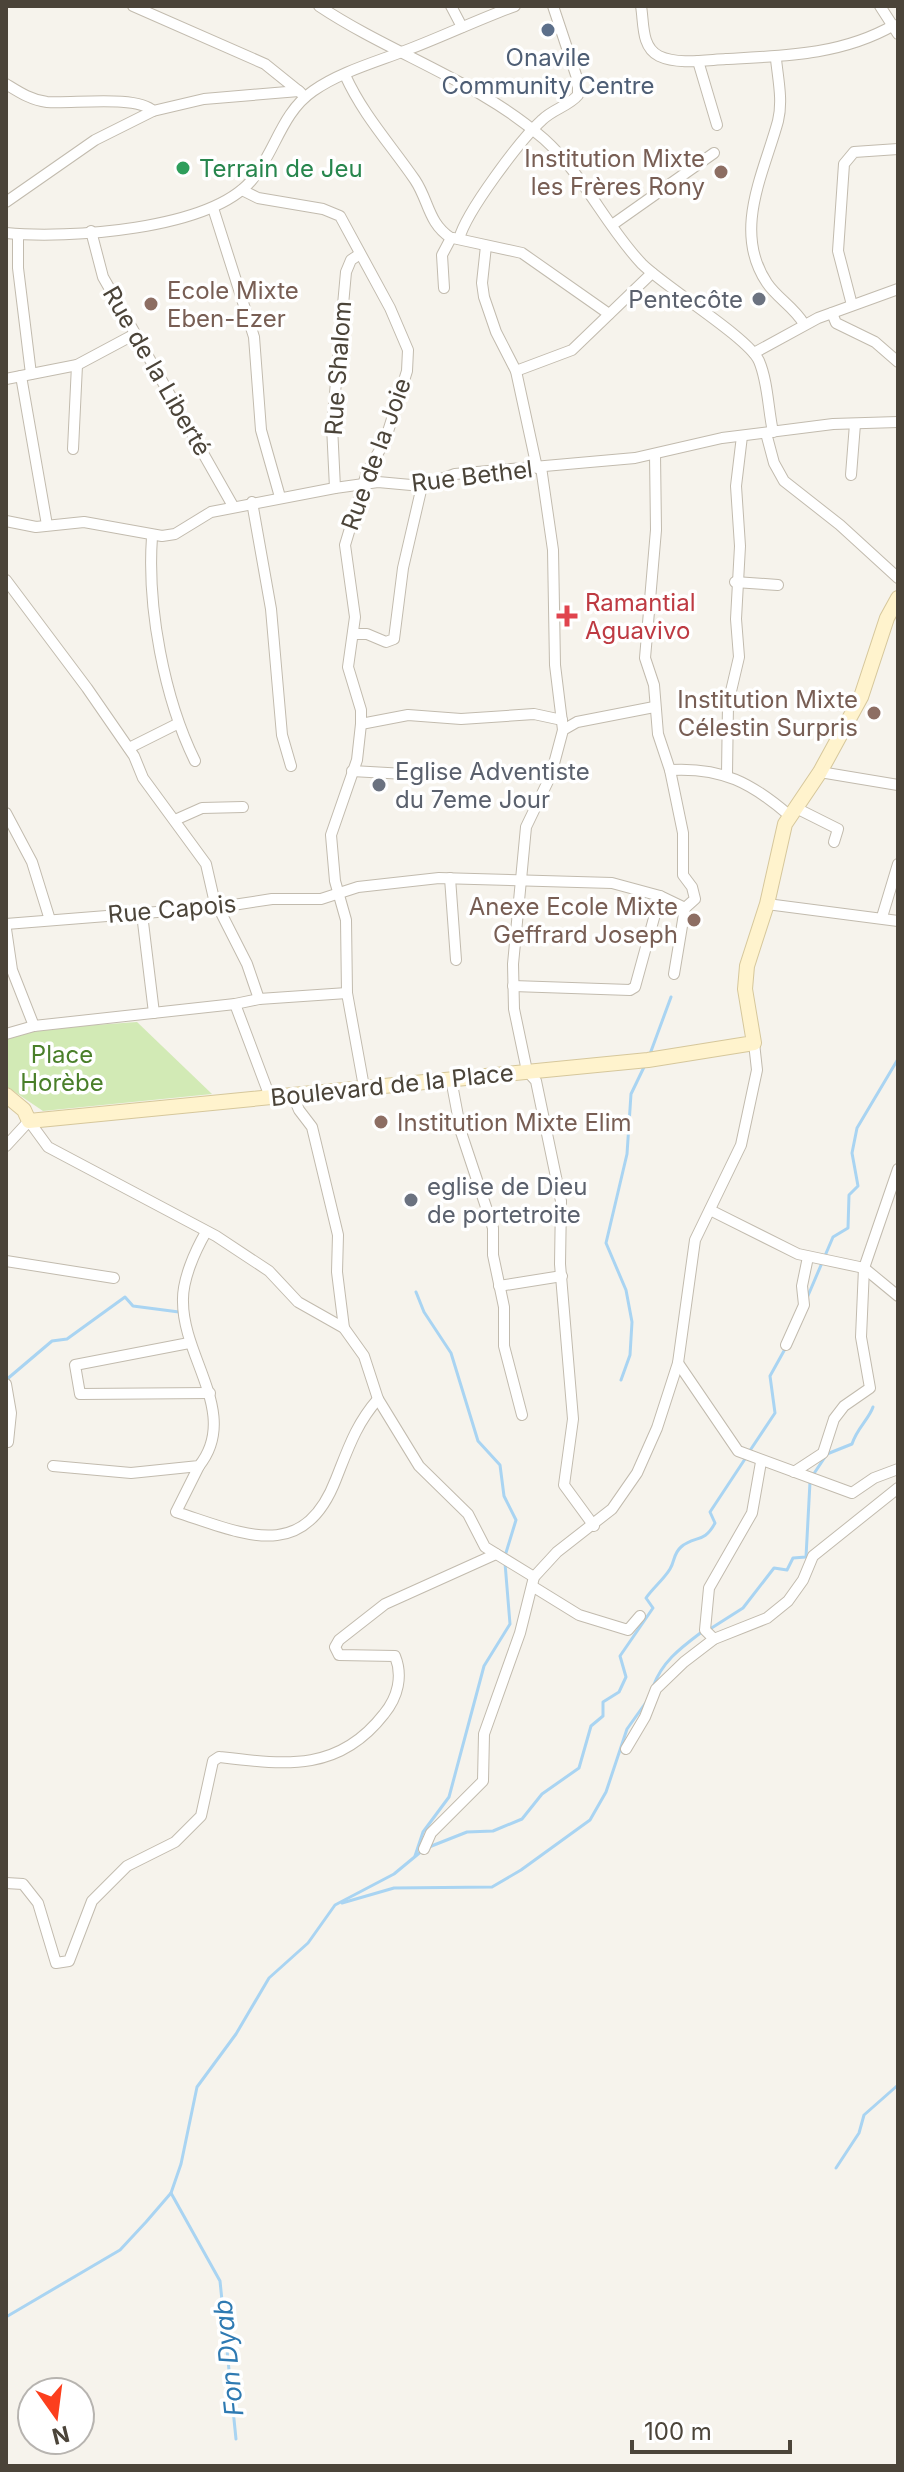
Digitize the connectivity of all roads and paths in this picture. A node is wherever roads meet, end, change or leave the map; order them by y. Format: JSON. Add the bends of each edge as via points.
{"nodes":[{"id":1,"x":133,"y":6,"type":"edge"},
{"id":2,"x":319,"y":6,"type":"edge"},
{"id":3,"x":451,"y":6,"type":"edge"},
{"id":4,"x":515,"y":6,"type":"edge"},
{"id":5,"x":553,"y":6,"type":"edge"},
{"id":6,"x":641,"y":6,"type":"edge"},
{"id":7,"x":880,"y":6,"type":"edge"},
{"id":8,"x":462,"y":27,"type":"junction"},
{"id":9,"x":896,"y":30,"type":"edge"},
{"id":10,"x":405,"y":51,"type":"junction"},
{"id":11,"x":776,"y":59,"type":"junction"},
{"id":12,"x":698,"y":61,"type":"junction"},
{"id":13,"x":345,"y":75,"type":"junction"},
{"id":14,"x":6,"y":84,"type":"edge"},
{"id":15,"x":302,"y":94,"type":"junction"},
{"id":16,"x":153,"y":111,"type":"junction"},
{"id":17,"x":717,"y":125,"type":"dead end"},
{"id":18,"x":532,"y":130,"type":"junction"},
{"id":19,"x":898,"y":149,"type":"edge"},
{"id":20,"x":714,"y":153,"type":"dead end"},
{"id":21,"x":242,"y":190,"type":"junction"},
{"id":22,"x":6,"y":202,"type":"edge"},
{"id":23,"x":213,"y":208,"type":"junction"},
{"id":24,"x":612,"y":225,"type":"junction"},
{"id":25,"x":91,"y":231,"type":"junction"},
{"id":26,"x":6,"y":233,"type":"edge"},
{"id":27,"x":18,"y":235,"type":"junction"},
{"id":28,"x":455,"y":239,"type":"junction"},
{"id":29,"x":486,"y":246,"type":"junction"},
{"id":30,"x":360,"y":254,"type":"junction"},
{"id":31,"x":652,"y":273,"type":"junction"},
{"id":32,"x":444,"y":288,"type":"dead end"},
{"id":33,"x":898,"y":289,"type":"edge"},
{"id":34,"x":852,"y":305,"type":"junction"},
{"id":35,"x":832,"y":313,"type":"junction"},
{"id":36,"x":609,"y":314,"type":"junction"},
{"id":37,"x":804,"y":324,"type":"junction"},
{"id":38,"x":135,"y":334,"type":"junction"},
{"id":39,"x":754,"y":353,"type":"junction"},
{"id":40,"x":898,"y":362,"type":"edge"},
{"id":41,"x":77,"y":365,"type":"junction"},
{"id":42,"x":516,"y":371,"type":"junction"},
{"id":43,"x":26,"y":375,"type":"junction"},
{"id":44,"x":6,"y":379,"type":"edge"},
{"id":45,"x":898,"y":422,"type":"edge"},
{"id":46,"x":855,"y":424,"type":"junction"},
{"id":47,"x":770,"y":432,"type":"junction"},
{"id":48,"x":742,"y":436,"type":"junction"},
{"id":49,"x":73,"y":449,"type":"dead end"},
{"id":50,"x":655,"y":454,"type":"junction"},
{"id":51,"x":539,"y":468,"type":"junction"},
{"id":52,"x":851,"y":475,"type":"dead end"},
{"id":53,"x":363,"y":485,"type":"junction"},
{"id":54,"x":422,"y":486,"type":"junction"},
{"id":55,"x":335,"y":488,"type":"junction"},
{"id":56,"x":280,"y":497,"type":"junction"},
{"id":57,"x":252,"y":502,"type":"junction"},
{"id":58,"x":233,"y":506,"type":"junction"},
{"id":59,"x":6,"y":521,"type":"edge"},
{"id":60,"x":47,"y":525,"type":"junction"},
{"id":61,"x":152,"y":537,"type":"junction"},
{"id":62,"x":898,"y":578,"type":"edge"},
{"id":63,"x":6,"y":580,"type":"edge"},
{"id":64,"x":735,"y":582,"type":"junction"},
{"id":65,"x":778,"y":585,"type":"dead end"},
{"id":66,"x":898,"y":598,"type":"edge"},
{"id":67,"x":354,"y":634,"type":"junction"},
{"id":68,"x":654,"y":707,"type":"junction"},
{"id":69,"x":177,"y":724,"type":"junction"},
{"id":70,"x":361,"y":724,"type":"junction"},
{"id":71,"x":562,"y":725,"type":"junction"},
{"id":72,"x":129,"y":748,"type":"junction"},
{"id":73,"x":195,"y":761,"type":"dead end"},
{"id":74,"x":291,"y":766,"type":"dead end"},
{"id":75,"x":670,"y":770,"type":"junction"},
{"id":76,"x":352,"y":771,"type":"junction"},
{"id":77,"x":820,"y":772,"type":"junction"},
{"id":78,"x":727,"y":774,"type":"junction"},
{"id":79,"x":423,"y":775,"type":"dead end"},
{"id":80,"x":898,"y":785,"type":"edge"},
{"id":81,"x":243,"y":807,"type":"dead end"},
{"id":82,"x":6,"y":813,"type":"edge"},
{"id":83,"x":794,"y":813,"type":"junction"},
{"id":84,"x":175,"y":820,"type":"junction"},
{"id":85,"x":834,"y":842,"type":"dead end"},
{"id":86,"x":898,"y":864,"type":"edge"},
{"id":87,"x":450,"y":878,"type":"junction"},
{"id":88,"x":520,"y":882,"type":"junction"},
{"id":89,"x":338,"y":894,"type":"junction"},
{"id":90,"x":660,"y":896,"type":"junction"},
{"id":91,"x":767,"y":904,"type":"junction"},
{"id":92,"x":220,"y":907,"type":"junction"},
{"id":93,"x":685,"y":908,"type":"junction"},
{"id":94,"x":142,"y":914,"type":"junction"},
{"id":95,"x":882,"y":917,"type":"junction"},
{"id":96,"x":50,"y":920,"type":"junction"},
{"id":97,"x":898,"y":921,"type":"edge"},
{"id":98,"x":6,"y":926,"type":"edge"},
{"id":99,"x":456,"y":960,"type":"dead end"},
{"id":100,"x":674,"y":974,"type":"dead end"},
{"id":101,"x":513,"y":986,"type":"junction"},
{"id":102,"x":347,"y":993,"type":"junction"},
{"id":103,"x":259,"y":999,"type":"junction"},
{"id":104,"x":235,"y":1004,"type":"junction"},
{"id":105,"x":154,"y":1013,"type":"junction"},
{"id":106,"x":34,"y":1026,"type":"junction"},
{"id":107,"x":6,"y":1034,"type":"edge"},
{"id":108,"x":754,"y":1043,"type":"junction"},
{"id":109,"x":527,"y":1071,"type":"junction"},
{"id":110,"x":451,"y":1079,"type":"junction"},
{"id":111,"x":364,"y":1087,"type":"junction"},
{"id":112,"x":6,"y":1095,"type":"edge"},
{"id":113,"x":293,"y":1096,"type":"junction"},
{"id":114,"x":270,"y":1097,"type":"junction"},
{"id":115,"x":29,"y":1121,"type":"junction"},
{"id":116,"x":6,"y":1146,"type":"edge"},
{"id":117,"x":898,"y":1169,"type":"edge"},
{"id":118,"x":710,"y":1210,"type":"junction"},
{"id":119,"x":206,"y":1232,"type":"junction"},
{"id":120,"x":808,"y":1257,"type":"junction"},
{"id":121,"x":6,"y":1261,"type":"edge"},
{"id":122,"x":864,"y":1268,"type":"junction"},
{"id":123,"x":562,"y":1276,"type":"junction"},
{"id":124,"x":114,"y":1278,"type":"dead end"},
{"id":125,"x":499,"y":1286,"type":"junction"},
{"id":126,"x":898,"y":1296,"type":"edge"},
{"id":127,"x":344,"y":1328,"type":"junction"},
{"id":128,"x":189,"y":1343,"type":"junction"},
{"id":129,"x":786,"y":1345,"type":"dead end"},
{"id":130,"x":678,"y":1363,"type":"junction"},
{"id":131,"x":6,"y":1386,"type":"edge"},
{"id":132,"x":210,"y":1393,"type":"junction"},
{"id":133,"x":378,"y":1399,"type":"junction"},
{"id":134,"x":522,"y":1415,"type":"dead end"},
{"id":135,"x":8,"y":1442,"type":"dead end"},
{"id":136,"x":761,"y":1462,"type":"junction"},
{"id":137,"x":53,"y":1466,"type":"dead end"},
{"id":138,"x":199,"y":1466,"type":"junction"},
{"id":139,"x":898,"y":1469,"type":"edge"},
{"id":140,"x":794,"y":1472,"type":"junction"},
{"id":141,"x":898,"y":1488,"type":"edge"},
{"id":142,"x":594,"y":1526,"type":"junction"},
{"id":143,"x":496,"y":1554,"type":"junction"},
{"id":144,"x":533,"y":1582,"type":"junction"},
{"id":145,"x":640,"y":1616,"type":"dead end"},
{"id":146,"x":714,"y":1639,"type":"junction"},
{"id":147,"x":626,"y":1749,"type":"dead end"},
{"id":148,"x":424,"y":1849,"type":"dead end"},
{"id":149,"x":6,"y":1883,"type":"edge"}],
"edges":[{"from":1,"to":15,"type":"street","via":[[265,64]]},
{"from":2,"to":10,"type":"street"},
{"from":3,"to":8,"type":"street"},
{"from":4,"to":8,"type":"street"},
{"from":5,"to":18,"type":"street","via":[[579,90]]},
{"from":6,"to":12,"type":"street","via":[[645,38],[655,53]]},
{"from":7,"to":9,"type":"street"},
{"from":8,"to":10,"type":"street"},
{"from":9,"to":11,"type":"street"},
{"from":10,"to":13,"type":"street"},
{"from":10,"to":18,"type":"street"},
{"from":11,"to":12,"type":"street"},
{"from":11,"to":37,"type":"street","via":[[778,121],[754,194],[751,228],[767,283]]},
{"from":12,"to":17,"type":"street"},
{"from":13,"to":15,"type":"street"},
{"from":13,"to":28,"type":"street","via":[[357,101],[417,183],[435,225]]},
{"from":14,"to":16,"type":"street","via":[[21,95],[47,102],[134,102]]},
{"from":15,"to":16,"type":"street","via":[[204,99]]},
{"from":15,"to":21,"type":"street","via":[[259,171]]},
{"from":16,"to":22,"type":"street","via":[[95,140]]},
{"from":18,"to":24,"type":"street","via":[[571,167]]},
{"from":18,"to":28,"type":"street"},
{"from":19,"to":34,"type":"street","via":[[854,152],[844,164],[838,251]]},
{"from":20,"to":24,"type":"street"},
{"from":21,"to":23,"type":"street"},
{"from":21,"to":30,"type":"street","name":"Rue de la Joie","via":[[340,216]]},
{"from":23,"to":25,"type":"street"},
{"from":23,"to":56,"type":"street","via":[[254,337],[261,430]]},
{"from":24,"to":31,"type":"street"},
{"from":25,"to":27,"type":"street"},
{"from":25,"to":38,"type":"street","name":"Rue de la Liberté","via":[[103,277]]},
{"from":26,"to":27,"type":"street"},
{"from":27,"to":43,"type":"street"},
{"from":28,"to":29,"type":"street"},
{"from":28,"to":32,"type":"street","via":[[442,255]]},
{"from":29,"to":36,"type":"street","via":[[522,253]]},
{"from":29,"to":42,"type":"street","via":[[484,297]]},
{"from":30,"to":53,"type":"street","name":"Rue de la Joie","via":[[408,350],[407,371],[385,441]]},
{"from":30,"to":55,"type":"street","name":"Rue Shalom","via":[[346,272],[332,426]]},
{"from":31,"to":36,"type":"street"},
{"from":31,"to":39,"type":"street"},
{"from":33,"to":34,"type":"street"},
{"from":34,"to":35,"type":"street"},
{"from":35,"to":37,"type":"street"},
{"from":35,"to":40,"type":"street","via":[[836,323],[875,342]]},
{"from":36,"to":42,"type":"street","via":[[572,350]]},
{"from":37,"to":39,"type":"street"},
{"from":38,"to":41,"type":"street"},
{"from":38,"to":58,"type":"street","name":"Rue de la Liberté"},
{"from":39,"to":47,"type":"street","via":[[765,382]]},
{"from":41,"to":43,"type":"street"},
{"from":41,"to":49,"type":"street"},
{"from":42,"to":51,"type":"street"},
{"from":43,"to":44,"type":"street"},
{"from":43,"to":60,"type":"street"},
{"from":45,"to":46,"type":"street","name":"Rue Bethel"},
{"from":46,"to":47,"type":"street","name":"Rue Bethel"},
{"from":46,"to":52,"type":"street"},
{"from":47,"to":48,"type":"street","name":"Rue Bethel"},
{"from":47,"to":62,"type":"street","via":[[774,463],[784,481]]},
{"from":48,"to":50,"type":"street","name":"Rue Bethel"},
{"from":48,"to":64,"type":"street"},
{"from":50,"to":51,"type":"street","name":"Rue Bethel"},
{"from":50,"to":68,"type":"street","via":[[656,530],[645,658]]},
{"from":51,"to":54,"type":"street","name":"Rue Bethel","via":[[455,474]]},
{"from":51,"to":71,"type":"street","via":[[553,550]]},
{"from":53,"to":54,"type":"street","name":"Rue Bethel"},
{"from":53,"to":55,"type":"street","name":"Rue Bethel"},
{"from":53,"to":67,"type":"street","name":"Rue de la Joie","via":[[345,545]]},
{"from":54,"to":67,"type":"street","via":[[394,639]]},
{"from":55,"to":56,"type":"street","name":"Rue Bethel"},
{"from":56,"to":57,"type":"street","name":"Rue Bethel"},
{"from":57,"to":58,"type":"street","name":"Rue Bethel"},
{"from":57,"to":74,"type":"street","via":[[271,609],[282,735]]},
{"from":58,"to":61,"type":"street","name":"Rue Bethel","via":[[211,512],[175,534]]},
{"from":59,"to":60,"type":"street","name":"Rue Bethel"},
{"from":60,"to":61,"type":"street","name":"Rue Bethel","via":[[84,522]]},
{"from":61,"to":69,"type":"street","via":[[160,652]]},
{"from":63,"to":72,"type":"street"},
{"from":64,"to":65,"type":"street"},
{"from":64,"to":78,"type":"street","via":[[739,657],[728,704]]},
{"from":66,"to":77,"type":"street","via":[[861,697]]},
{"from":67,"to":70,"type":"street","name":"Rue de la Joie","via":[[348,667]]},
{"from":68,"to":71,"type":"street"},
{"from":68,"to":75,"type":"street"},
{"from":69,"to":72,"type":"street"},
{"from":69,"to":73,"type":"street"},
{"from":70,"to":71,"type":"street","via":[[408,715],[461,719],[534,714]]},
{"from":70,"to":76,"type":"street","name":"Rue de la Joie"},
{"from":71,"to":88,"type":"street","via":[[551,775],[526,827]]},
{"from":72,"to":84,"type":"street","via":[[143,778]]},
{"from":75,"to":78,"type":"street"},
{"from":75,"to":93,"type":"street","via":[[683,833],[683,875],[695,899]]},
{"from":76,"to":79,"type":"street"},
{"from":76,"to":89,"type":"street","name":"Rue de la Joie","via":[[331,835]]},
{"from":77,"to":80,"type":"street"},
{"from":77,"to":83,"type":"street"},
{"from":78,"to":83,"type":"street"},
{"from":81,"to":84,"type":"street","via":[[202,808]]},
{"from":82,"to":96,"type":"street","via":[[32,862]]},
{"from":83,"to":85,"type":"street","via":[[838,829]]},
{"from":83,"to":91,"type":"street","via":[[785,824]]},
{"from":84,"to":92,"type":"street","via":[[206,864]]},
{"from":86,"to":95,"type":"street"},
{"from":87,"to":88,"type":"street","name":"Rue Capois"},
{"from":87,"to":89,"type":"street","name":"Rue Capois","via":[[358,887]]},
{"from":87,"to":99,"type":"street"},
{"from":88,"to":90,"type":"street","name":"Rue Capois","via":[[612,883]]},
{"from":88,"to":101,"type":"street"},
{"from":89,"to":92,"type":"street","name":"Rue Capois"},
{"from":89,"to":102,"type":"street","name":"Rue de la Joie","via":[[346,920]]},
{"from":90,"to":93,"type":"street","name":"Rue Capois"},
{"from":90,"to":101,"type":"street","via":[[635,987]]},
{"from":91,"to":95,"type":"street"},
{"from":91,"to":108,"type":"street","via":[[747,966],[745,989]]},
{"from":92,"to":94,"type":"street","name":"Rue Capois"},
{"from":92,"to":103,"type":"street"},
{"from":93,"to":100,"type":"street"},
{"from":94,"to":96,"type":"street","name":"Rue Capois"},
{"from":94,"to":105,"type":"street"},
{"from":95,"to":97,"type":"street"},
{"from":96,"to":98,"type":"street","name":"Rue Capois"},
{"from":98,"to":106,"type":"street","via":[[12,970]]},
{"from":101,"to":109,"type":"street"},
{"from":102,"to":103,"type":"street"},
{"from":102,"to":111,"type":"street","name":"Rue de la Joie"},
{"from":103,"to":104,"type":"street"},
{"from":104,"to":105,"type":"street"},
{"from":104,"to":114,"type":"street"},
{"from":105,"to":106,"type":"street"},
{"from":106,"to":107,"type":"street"},
{"from":108,"to":109,"type":"street","name":"Boulevard de la Place"},
{"from":108,"to":118,"type":"street","via":[[757,1070],[741,1145]]},
{"from":109,"to":110,"type":"street","name":"Boulevard de la Place"},
{"from":109,"to":123,"type":"street","via":[[536,1081],[554,1157],[561,1201]]},
{"from":110,"to":111,"type":"street","name":"Boulevard de la Place"},
{"from":110,"to":125,"type":"street","via":[[461,1132],[493,1228]]},
{"from":111,"to":113,"type":"street","name":"Boulevard de la Place"},
{"from":112,"to":115,"type":"street"},
{"from":113,"to":114,"type":"street","name":"Boulevard de la Place"},
{"from":113,"to":127,"type":"street","via":[[312,1127],[338,1235]]},
{"from":114,"to":115,"type":"street","name":"Boulevard de la Place"},
{"from":115,"to":116,"type":"street"},
{"from":115,"to":119,"type":"street","via":[[48,1147]]},
{"from":117,"to":122,"type":"street"},
{"from":118,"to":120,"type":"street"},
{"from":118,"to":130,"type":"street","via":[[695,1240]]},
{"from":119,"to":127,"type":"street","via":[[269,1271],[298,1302]]},
{"from":119,"to":128,"type":"street","via":[[184,1287]]},
{"from":120,"to":122,"type":"street"},
{"from":120,"to":129,"type":"street","via":[[804,1305]]},
{"from":121,"to":124,"type":"street"},
{"from":122,"to":126,"type":"street"},
{"from":122,"to":140,"type":"street","via":[[861,1337],[870,1388],[834,1419],[823,1453]]},
{"from":123,"to":125,"type":"street"},
{"from":123,"to":142,"type":"street","via":[[573,1419],[564,1485]]},
{"from":125,"to":134,"type":"street","via":[[504,1346]]},
{"from":127,"to":133,"type":"street","via":[[364,1356]]},
{"from":128,"to":132,"type":"street"},
{"from":128,"to":132,"type":"street","via":[[75,1365],[80,1394]]},
{"from":130,"to":136,"type":"street","via":[[738,1451]]},
{"from":130,"to":142,"type":"street","via":[[637,1473]]},
{"from":131,"to":135,"type":"street","via":[[11,1413]]},
{"from":132,"to":138,"type":"street","via":[[215,1438]]},
{"from":133,"to":138,"type":"street","via":[[350,1437],[335,1483],[313,1517],[287,1536],[258,1536],[176,1512]]},
{"from":133,"to":143,"type":"street","via":[[419,1466],[468,1514],[485,1547]]},
{"from":136,"to":140,"type":"street"},
{"from":136,"to":146,"type":"street","via":[[752,1513],[709,1588],[705,1630]]},
{"from":137,"to":138,"type":"street","via":[[131,1473]]},
{"from":139,"to":140,"type":"street","via":[[852,1493]]},
{"from":141,"to":146,"type":"street","via":[[813,1556],[803,1580],[778,1609]]},
{"from":142,"to":144,"type":"street","via":[[557,1552]]},
{"from":143,"to":144,"type":"street"},
{"from":143,"to":149,"type":"street","via":[[385,1604],[339,1640],[339,1655],[395,1656],[401,1670],[399,1685],[378,1722],[361,1741],[333,1756],[281,1763],[219,1757],[213,1761],[201,1816],[175,1842],[127,1866],[92,1901],[69,1961],[56,1963],[38,1903],[23,1884]]},
{"from":144,"to":145,"type":"street","via":[[579,1615],[628,1630]]},
{"from":144,"to":148,"type":"street","via":[[484,1734],[483,1781],[431,1833]]},
{"from":146,"to":147,"type":"street","via":[[656,1689]]}]}
